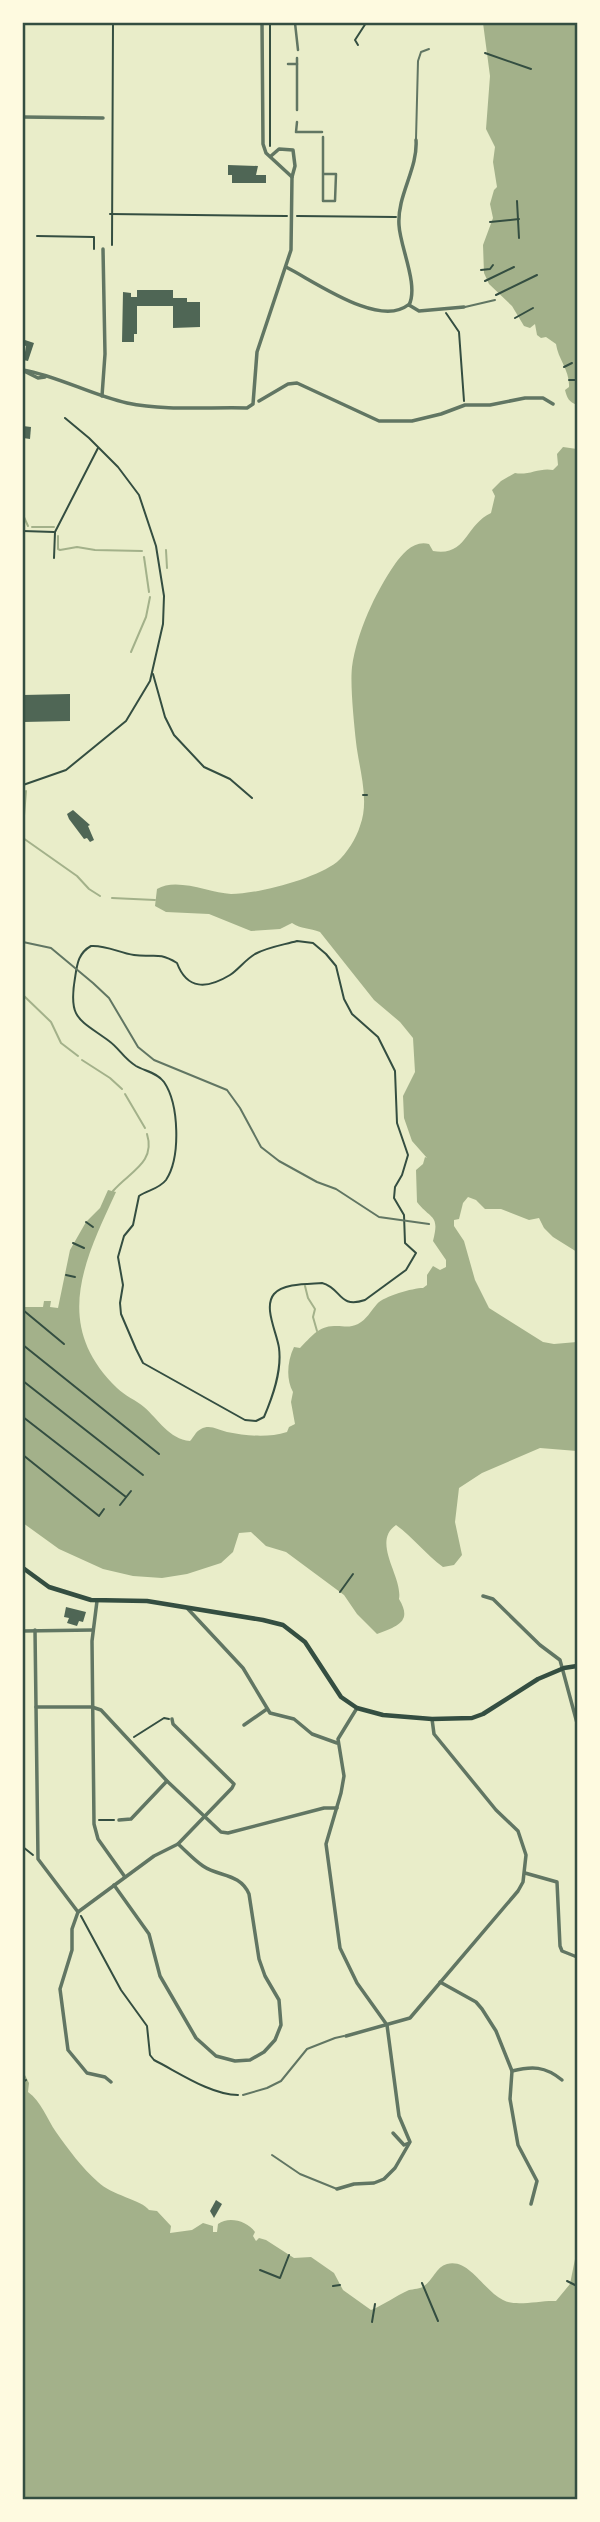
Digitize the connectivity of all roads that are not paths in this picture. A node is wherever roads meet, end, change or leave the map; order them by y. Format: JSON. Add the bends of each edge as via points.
{"nodes":[{"id":1,"x":262,"y":23,"type":"edge"},
{"id":2,"x":295,"y":23,"type":"edge"},
{"id":3,"x":297,"y":47,"type":"dead end"},
{"id":4,"x":429,"y":48,"type":"dead end"},
{"id":5,"x":298,"y":58,"type":"dead end"},
{"id":6,"x":297,"y":64,"type":"junction"},
{"id":7,"x":289,"y":65,"type":"dead end"},
{"id":8,"x":297,"y":110,"type":"dead end"},
{"id":9,"x":23,"y":117,"type":"edge"},
{"id":10,"x":103,"y":118,"type":"dead end"},
{"id":11,"x":297,"y":122,"type":"dead end"},
{"id":12,"x":416,"y":140,"type":"joint"},
{"id":13,"x":271,"y":156,"type":"junction"},
{"id":14,"x":323,"y":174,"type":"junction"},
{"id":15,"x":292,"y":177,"type":"junction"},
{"id":16,"x":103,"y":249,"type":"dead end"},
{"id":17,"x":286,"y":267,"type":"junction"},
{"id":18,"x":495,"y":300,"type":"dead end"},
{"id":19,"x":409,"y":305,"type":"junction"},
{"id":20,"x":464,"y":307,"type":"joint"},
{"id":21,"x":24,"y":370,"type":"edge"},
{"id":22,"x":102,"y":396,"type":"junction"},
{"id":23,"x":257,"y":401,"type":"junction"},
{"id":24,"x":553,"y":404,"type":"dead end"},
{"id":25,"x":23,"y":942,"type":"edge"},
{"id":26,"x":429,"y":1224,"type":"dead end"},
{"id":27,"x":23,"y":1568,"type":"edge"},
{"id":28,"x":483,"y":1596,"type":"dead end"},
{"id":29,"x":97,"y":1601,"type":"junction"},
{"id":30,"x":188,"y":1609,"type":"junction"},
{"id":31,"x":35,"y":1630,"type":"junction"},
{"id":32,"x":93,"y":1630,"type":"junction"},
{"id":33,"x":23,"y":1631,"type":"edge"},
{"id":34,"x":577,"y":1666,"type":"edge"},
{"id":35,"x":564,"y":1668,"type":"junction"},
{"id":36,"x":36,"y":1707,"type":"junction"},
{"id":37,"x":92,"y":1707,"type":"junction"},
{"id":38,"x":357,"y":1708,"type":"junction"},
{"id":39,"x":267,"y":1709,"type":"junction"},
{"id":40,"x":172,"y":1719,"type":"road end"},
{"id":41,"x":432,"y":1719,"type":"junction"},
{"id":42,"x":577,"y":1724,"type":"edge"},
{"id":43,"x":244,"y":1725,"type":"dead end"},
{"id":44,"x":337,"y":1743,"type":"junction"},
{"id":45,"x":167,"y":1782,"type":"junction"},
{"id":46,"x":337,"y":1808,"type":"junction"},
{"id":47,"x":204,"y":1817,"type":"junction"},
{"id":48,"x":119,"y":1820,"type":"road end"},
{"id":49,"x":178,"y":1844,"type":"junction"},
{"id":50,"x":525,"y":1873,"type":"junction"},
{"id":51,"x":125,"y":1877,"type":"junction"},
{"id":52,"x":114,"y":1885,"type":"junction"},
{"id":53,"x":78,"y":1912,"type":"junction"},
{"id":54,"x":577,"y":1958,"type":"edge"},
{"id":55,"x":440,"y":1982,"type":"junction"},
{"id":56,"x":387,"y":2025,"type":"junction"},
{"id":57,"x":346,"y":2036,"type":"joint"},
{"id":58,"x":512,"y":2071,"type":"junction"},
{"id":59,"x":562,"y":2080,"type":"dead end"},
{"id":60,"x":111,"y":2082,"type":"dead end"},
{"id":61,"x":243,"y":2095,"type":"road end"},
{"id":62,"x":393,"y":2133,"type":"dead end"},
{"id":63,"x":410,"y":2142,"type":"junction"},
{"id":64,"x":272,"y":2155,"type":"dead end"},
{"id":65,"x":337,"y":2189,"type":"joint"},
{"id":66,"x":531,"y":2204,"type":"dead end"}],
"edges":[{"from":1,"to":13,"type":"street","via":[[262,144]]},
{"from":2,"to":3,"type":"street"},
{"from":4,"to":12,"type":"lane","via":[[421,52],[418,61]]},
{"from":5,"to":6,"type":"street"},
{"from":6,"to":7,"type":"street"},
{"from":6,"to":8,"type":"street"},
{"from":9,"to":10,"type":"street"},
{"from":11,"to":14,"type":"street","via":[[296,132],[322,135]]},
{"from":12,"to":19,"type":"street","via":[[417,152],[398,217],[412,290]]},
{"from":13,"to":15,"type":"street"},
{"from":13,"to":15,"type":"street","via":[[279,149],[293,150]]},
{"from":14,"to":14,"type":"street","via":[[336,174],[335,201],[323,201]]},
{"from":15,"to":17,"type":"street","via":[[292,243]]},
{"from":16,"to":22,"type":"street"},
{"from":17,"to":19,"type":"street","via":[[366,308],[388,311]]},
{"from":17,"to":23,"type":"street","via":[[258,351]]},
{"from":18,"to":20,"type":"lane"},
{"from":19,"to":20,"type":"street","via":[[419,311]]},
{"from":21,"to":22,"type":"street"},
{"from":22,"to":23,"type":"street","via":[[160,407],[247,408]]},
{"from":23,"to":24,"type":"street","via":[[297,383],[379,421],[418,419],[465,405],[525,398],[543,398]]},
{"from":25,"to":26,"type":"lane","via":[[51,948],[76,968],[109,998],[138,1047],[158,1063],[227,1090],[261,1147],[279,1161],[379,1217]]},
{"from":27,"to":29,"type":"main road","via":[[49,1587]]},
{"from":28,"to":35,"type":"street","via":[[493,1599]]},
{"from":29,"to":30,"type":"main road","via":[[147,1601]]},
{"from":29,"to":32,"type":"street"},
{"from":30,"to":38,"type":"main road","via":[[263,1619],[290,1629],[305,1642],[335,1690]]},
{"from":30,"to":39,"type":"street","via":[[243,1668]]},
{"from":31,"to":32,"type":"street"},
{"from":31,"to":33,"type":"street"},
{"from":31,"to":36,"type":"street"},
{"from":32,"to":37,"type":"street"},
{"from":34,"to":35,"type":"main road"},
{"from":35,"to":41,"type":"main road","via":[[483,1714],[461,1720]]},
{"from":35,"to":42,"type":"street"},
{"from":36,"to":37,"type":"street"},
{"from":36,"to":53,"type":"street","via":[[38,1859]]},
{"from":37,"to":45,"type":"street","via":[[103,1712]]},
{"from":37,"to":51,"type":"street","via":[[95,1829]]},
{"from":38,"to":41,"type":"main road"},
{"from":38,"to":44,"type":"street"},
{"from":39,"to":43,"type":"street"},
{"from":39,"to":44,"type":"street"},
{"from":40,"to":47,"type":"street","via":[[234,1784]]},
{"from":41,"to":50,"type":"street","via":[[434,1734],[517,1831],[526,1855]]},
{"from":44,"to":46,"type":"street","via":[[344,1776]]},
{"from":45,"to":47,"type":"street"},
{"from":45,"to":48,"type":"street","via":[[131,1819]]},
{"from":46,"to":47,"type":"street","via":[[228,1833]]},
{"from":46,"to":56,"type":"street","via":[[326,1844],[340,1948],[352,1975]]},
{"from":47,"to":49,"type":"street"},
{"from":49,"to":51,"type":"street"},
{"from":49,"to":52,"type":"street","via":[[205,1867],[239,1880],[249,1894],[261,1967],[282,2016],[275,2040],[257,2057],[224,2060],[202,2046],[160,1976],[149,1934]]},
{"from":50,"to":54,"type":"street","via":[[557,1882],[560,1946]]},
{"from":50,"to":55,"type":"street","via":[[518,1891]]},
{"from":51,"to":52,"type":"street"},
{"from":52,"to":53,"type":"street"},
{"from":53,"to":60,"type":"street","via":[[60,1989],[68,2050],[87,2073]]},
{"from":55,"to":56,"type":"street","via":[[410,2018]]},
{"from":55,"to":58,"type":"street","via":[[482,2009]]},
{"from":56,"to":57,"type":"street"},
{"from":56,"to":63,"type":"street","via":[[399,2116]]},
{"from":57,"to":61,"type":"lane","via":[[307,2049],[281,2081]]},
{"from":58,"to":59,"type":"street","via":[[543,2068]]},
{"from":58,"to":66,"type":"street","via":[[514,2133],[537,2181]]},
{"from":62,"to":63,"type":"street","via":[[404,2145]]},
{"from":63,"to":65,"type":"street","via":[[384,2179]]},
{"from":64,"to":65,"type":"lane","via":[[300,2174]]}]}
